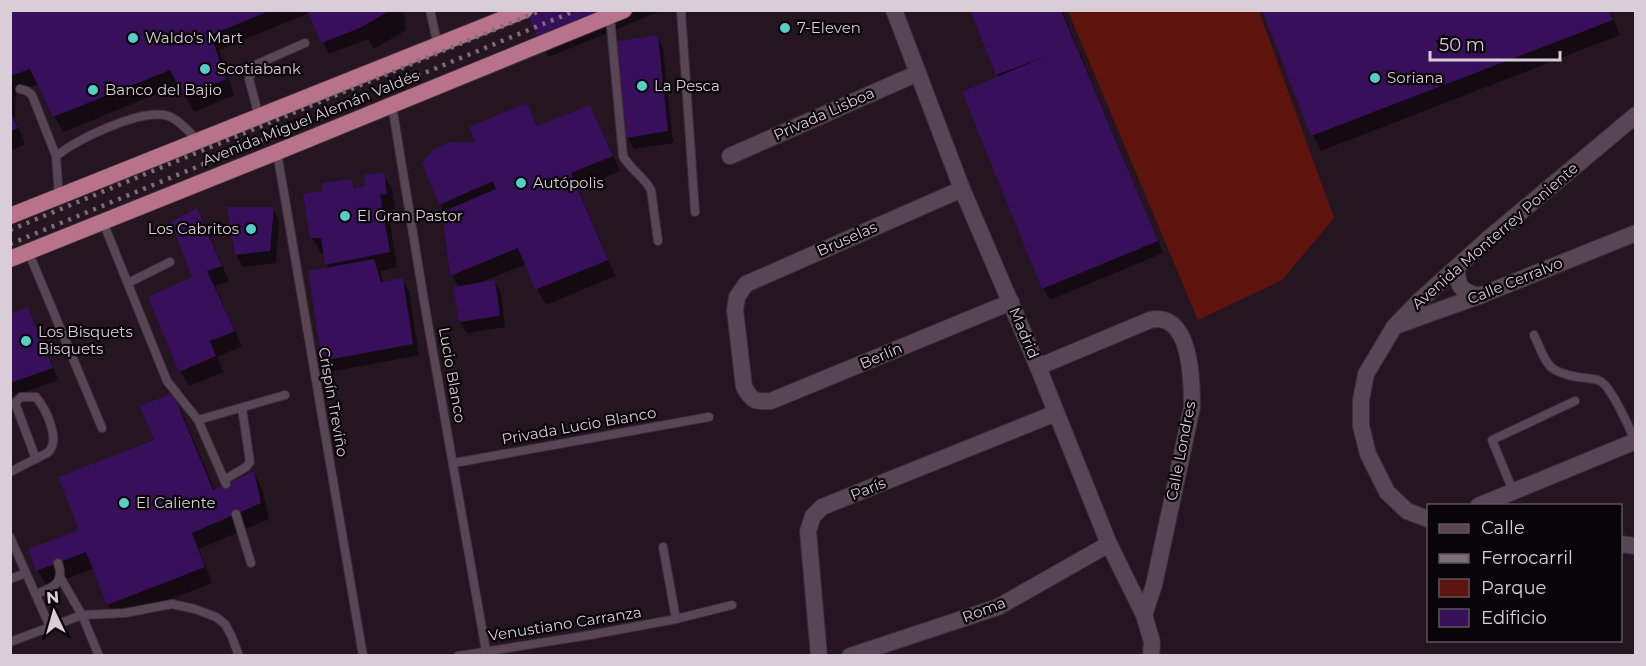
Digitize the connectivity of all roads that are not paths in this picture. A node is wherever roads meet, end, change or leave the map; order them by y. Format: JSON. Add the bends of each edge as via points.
{"nodes":[{"id":1,"x":430,"y":10,"type":"edge"},
{"id":2,"x":525,"y":10,"type":"edge"},
{"id":3,"x":681,"y":10,"type":"edge"},
{"id":4,"x":894,"y":10,"type":"edge"},
{"id":5,"x":615,"y":13,"type":"edge"},
{"id":6,"x":304,"y":43,"type":"dead end"},
{"id":7,"x":438,"y":46,"type":"junction"},
{"id":8,"x":918,"y":73,"type":"junction"},
{"id":9,"x":20,"y":89,"type":"dead end"},
{"id":10,"x":392,"y":105,"type":"junction"},
{"id":11,"x":1635,"y":115,"type":"edge"},
{"id":12,"x":259,"y":117,"type":"junction"},
{"id":13,"x":198,"y":141,"type":"junction"},
{"id":14,"x":277,"y":152,"type":"junction"},
{"id":15,"x":56,"y":156,"type":"junction"},
{"id":16,"x":730,"y":156,"type":"dead end"},
{"id":17,"x":962,"y":189,"type":"junction"},
{"id":18,"x":60,"y":197,"type":"junction"},
{"id":19,"x":695,"y":212,"type":"dead end"},
{"id":20,"x":10,"y":216,"type":"edge"},
{"id":21,"x":103,"y":222,"type":"junction"},
{"id":22,"x":1635,"y":233,"type":"edge"},
{"id":23,"x":658,"y":241,"type":"dead end"},
{"id":24,"x":28,"y":252,"type":"junction"},
{"id":25,"x":10,"y":259,"type":"edge"},
{"id":26,"x":170,"y":262,"type":"dead end"},
{"id":27,"x":1456,"y":267,"type":"junction"},
{"id":28,"x":128,"y":284,"type":"junction"},
{"id":29,"x":1479,"y":296,"type":"junction"},
{"id":30,"x":1011,"y":302,"type":"junction"},
{"id":31,"x":1394,"y":327,"type":"junction"},
{"id":32,"x":1534,"y":335,"type":"dead end"},
{"id":33,"x":1038,"y":368,"type":"junction"},
{"id":34,"x":285,"y":395,"type":"dead end"},
{"id":35,"x":751,"y":398,"type":"joint"},
{"id":36,"x":1575,"y":401,"type":"dead end"},
{"id":37,"x":13,"y":403,"type":"edge"},
{"id":38,"x":242,"y":408,"type":"junction"},
{"id":39,"x":1056,"y":413,"type":"junction"},
{"id":40,"x":709,"y":417,"type":"dead end"},
{"id":41,"x":198,"y":420,"type":"junction"},
{"id":42,"x":102,"y":428,"type":"dead end"},
{"id":43,"x":1635,"y":441,"type":"edge"},
{"id":44,"x":36,"y":459,"type":"junction"},
{"id":45,"x":454,"y":463,"type":"junction"},
{"id":46,"x":10,"y":472,"type":"edge"},
{"id":47,"x":1513,"y":491,"type":"junction"},
{"id":48,"x":1483,"y":504,"type":"edge"},
{"id":49,"x":236,"y":514,"type":"dead end"},
{"id":50,"x":1427,"y":519,"type":"edge"},
{"id":51,"x":10,"y":537,"type":"edge"},
{"id":52,"x":1109,"y":544,"type":"junction"},
{"id":53,"x":663,"y":547,"type":"dead end"},
{"id":54,"x":13,"y":553,"type":"edge"},
{"id":55,"x":31,"y":556,"type":"dead end"},
{"id":56,"x":58,"y":563,"type":"dead end"},
{"id":57,"x":251,"y":563,"type":"dead end"},
{"id":58,"x":22,"y":564,"type":"junction"},
{"id":59,"x":26,"y":573,"type":"junction"},
{"id":60,"x":60,"y":577,"type":"junction"},
{"id":61,"x":10,"y":579,"type":"edge"},
{"id":62,"x":36,"y":594,"type":"junction"},
{"id":63,"x":732,"y":605,"type":"dead end"},
{"id":64,"x":82,"y":615,"type":"junction"},
{"id":65,"x":1144,"y":615,"type":"junction"},
{"id":66,"x":676,"y":619,"type":"junction"},
{"id":67,"x":50,"y":627,"type":"junction"},
{"id":68,"x":10,"y":642,"type":"edge"},
{"id":69,"x":486,"y":651,"type":"junction"},
{"id":70,"x":99,"y":656,"type":"edge"},
{"id":71,"x":239,"y":656,"type":"edge"},
{"id":72,"x":363,"y":656,"type":"edge"},
{"id":73,"x":458,"y":656,"type":"edge"},
{"id":74,"x":819,"y":656,"type":"edge"},
{"id":75,"x":850,"y":656,"type":"edge"},
{"id":76,"x":1151,"y":656,"type":"edge"}],
"edges":[{"from":1,"to":7,"type":"lane"},
{"from":2,"to":7,"type":"highway","name":"Avenida Miguel Alemán Valdés"},
{"from":3,"to":19,"type":"lane"},
{"from":4,"to":8,"type":"street","name":"Madrid"},
{"from":5,"to":10,"type":"highway","name":"Avenida Miguel Alemán Valdés"},
{"from":5,"to":23,"type":"lane","via":[[623,156],[651,190]]},
{"from":6,"to":12,"type":"lane","via":[[255,65],[249,79]]},
{"from":7,"to":12,"type":"highway","name":"Avenida Miguel Alemán Valdés"},
{"from":8,"to":16,"type":"street","name":"Privada Lisboa"},
{"from":8,"to":17,"type":"street","name":"Madrid"},
{"from":9,"to":15,"type":"lane","via":[[32,95]]},
{"from":10,"to":14,"type":"highway","name":"Avenida Miguel Alemán Valdés"},
{"from":10,"to":45,"type":"lane","name":"Lucio Blanco"},
{"from":11,"to":27,"type":"street","name":"Avenida Monterrey Poniente"},
{"from":12,"to":13,"type":"highway","name":"Avenida Miguel Alemán Valdés"},
{"from":13,"to":15,"type":"lane","via":[[167,116],[148,114],[81,140]]},
{"from":13,"to":18,"type":"highway","name":"Avenida Miguel Alemán Valdés"},
{"from":14,"to":21,"type":"highway","name":"Avenida Miguel Alemán Valdés"},
{"from":14,"to":72,"type":"lane","name":"Crispín Treviño"},
{"from":15,"to":18,"type":"lane"},
{"from":17,"to":30,"type":"street","name":"Madrid"},
{"from":17,"to":35,"type":"street","name":"Bruselas","via":[[746,284],[737,297],[735,310],[744,387]]},
{"from":18,"to":20,"type":"highway","name":"Avenida Miguel Alemán Valdés"},
{"from":21,"to":24,"type":"highway","name":"Avenida Miguel Alemán Valdés"},
{"from":21,"to":28,"type":"lane"},
{"from":22,"to":29,"type":"street","name":"Calle Cerralvo"},
{"from":24,"to":25,"type":"highway","name":"Avenida Miguel Alemán Valdés"},
{"from":24,"to":42,"type":"lane"},
{"from":26,"to":28,"type":"lane"},
{"from":27,"to":29,"type":"street","via":[[1460,286],[1466,293]]},
{"from":27,"to":31,"type":"street","name":"Avenida Monterrey Poniente"},
{"from":28,"to":41,"type":"lane","via":[[167,381]]},
{"from":29,"to":31,"type":"street","name":"Calle Cerralvo"},
{"from":30,"to":33,"type":"street","name":"Madrid"},
{"from":30,"to":35,"type":"street","name":"Berlín","via":[[771,401]]},
{"from":31,"to":50,"type":"street","name":"Avenida Monterrey Poniente","via":[[1366,374],[1361,426],[1368,454],[1387,492],[1407,511]]},
{"from":32,"to":43,"type":"lane","via":[[1553,370],[1600,381],[1606,387]]},
{"from":33,"to":39,"type":"street","name":"Madrid"},
{"from":33,"to":65,"type":"street","name":"Calle Londres","via":[[1149,320],[1166,320],[1184,340],[1192,407]]},
{"from":34,"to":38,"type":"lane"},
{"from":36,"to":47,"type":"lane","via":[[1492,440]]},
{"from":37,"to":44,"type":"lane"},
{"from":37,"to":44,"type":"lane","via":[[21,397],[36,397],[42,404],[53,435],[52,449]]},
{"from":38,"to":41,"type":"lane"},
{"from":38,"to":41,"type":"lane","via":[[250,462],[225,482]]},
{"from":39,"to":52,"type":"street","name":"Madrid"},
{"from":39,"to":74,"type":"street","name":"París","via":[[822,507],[813,516],[808,531]]},
{"from":40,"to":45,"type":"lane","name":"Privada Lucio Blanco"},
{"from":43,"to":47,"type":"street"},
{"from":44,"to":46,"type":"lane"},
{"from":45,"to":69,"type":"lane","name":"Lucio Blanco"},
{"from":47,"to":48,"type":"street"},
{"from":49,"to":57,"type":"lane"},
{"from":51,"to":54,"type":"lane"},
{"from":52,"to":65,"type":"street","name":"Madrid"},
{"from":52,"to":75,"type":"street","name":"Roma","via":[[998,607]]},
{"from":53,"to":66,"type":"lane"},
{"from":54,"to":58,"type":"lane"},
{"from":55,"to":58,"type":"lane"},
{"from":56,"to":60,"type":"lane"},
{"from":58,"to":59,"type":"lane"},
{"from":59,"to":61,"type":"lane"},
{"from":59,"to":62,"type":"lane"},
{"from":60,"to":62,"type":"lane","via":[[53,588]]},
{"from":60,"to":64,"type":"lane"},
{"from":62,"to":67,"type":"lane"},
{"from":63,"to":66,"type":"lane","name":"Venustiano Carranza"},
{"from":64,"to":67,"type":"lane"},
{"from":64,"to":70,"type":"lane"},
{"from":64,"to":71,"type":"lane","via":[[124,613],[172,604],[195,609],[225,624]]},
{"from":65,"to":76,"type":"street","name":"Madrid","via":[[1152,642]]},
{"from":66,"to":69,"type":"lane","name":"Venustiano Carranza"},
{"from":67,"to":68,"type":"lane"},
{"from":69,"to":73,"type":"lane","name":"Venustiano Carranza"}]}
